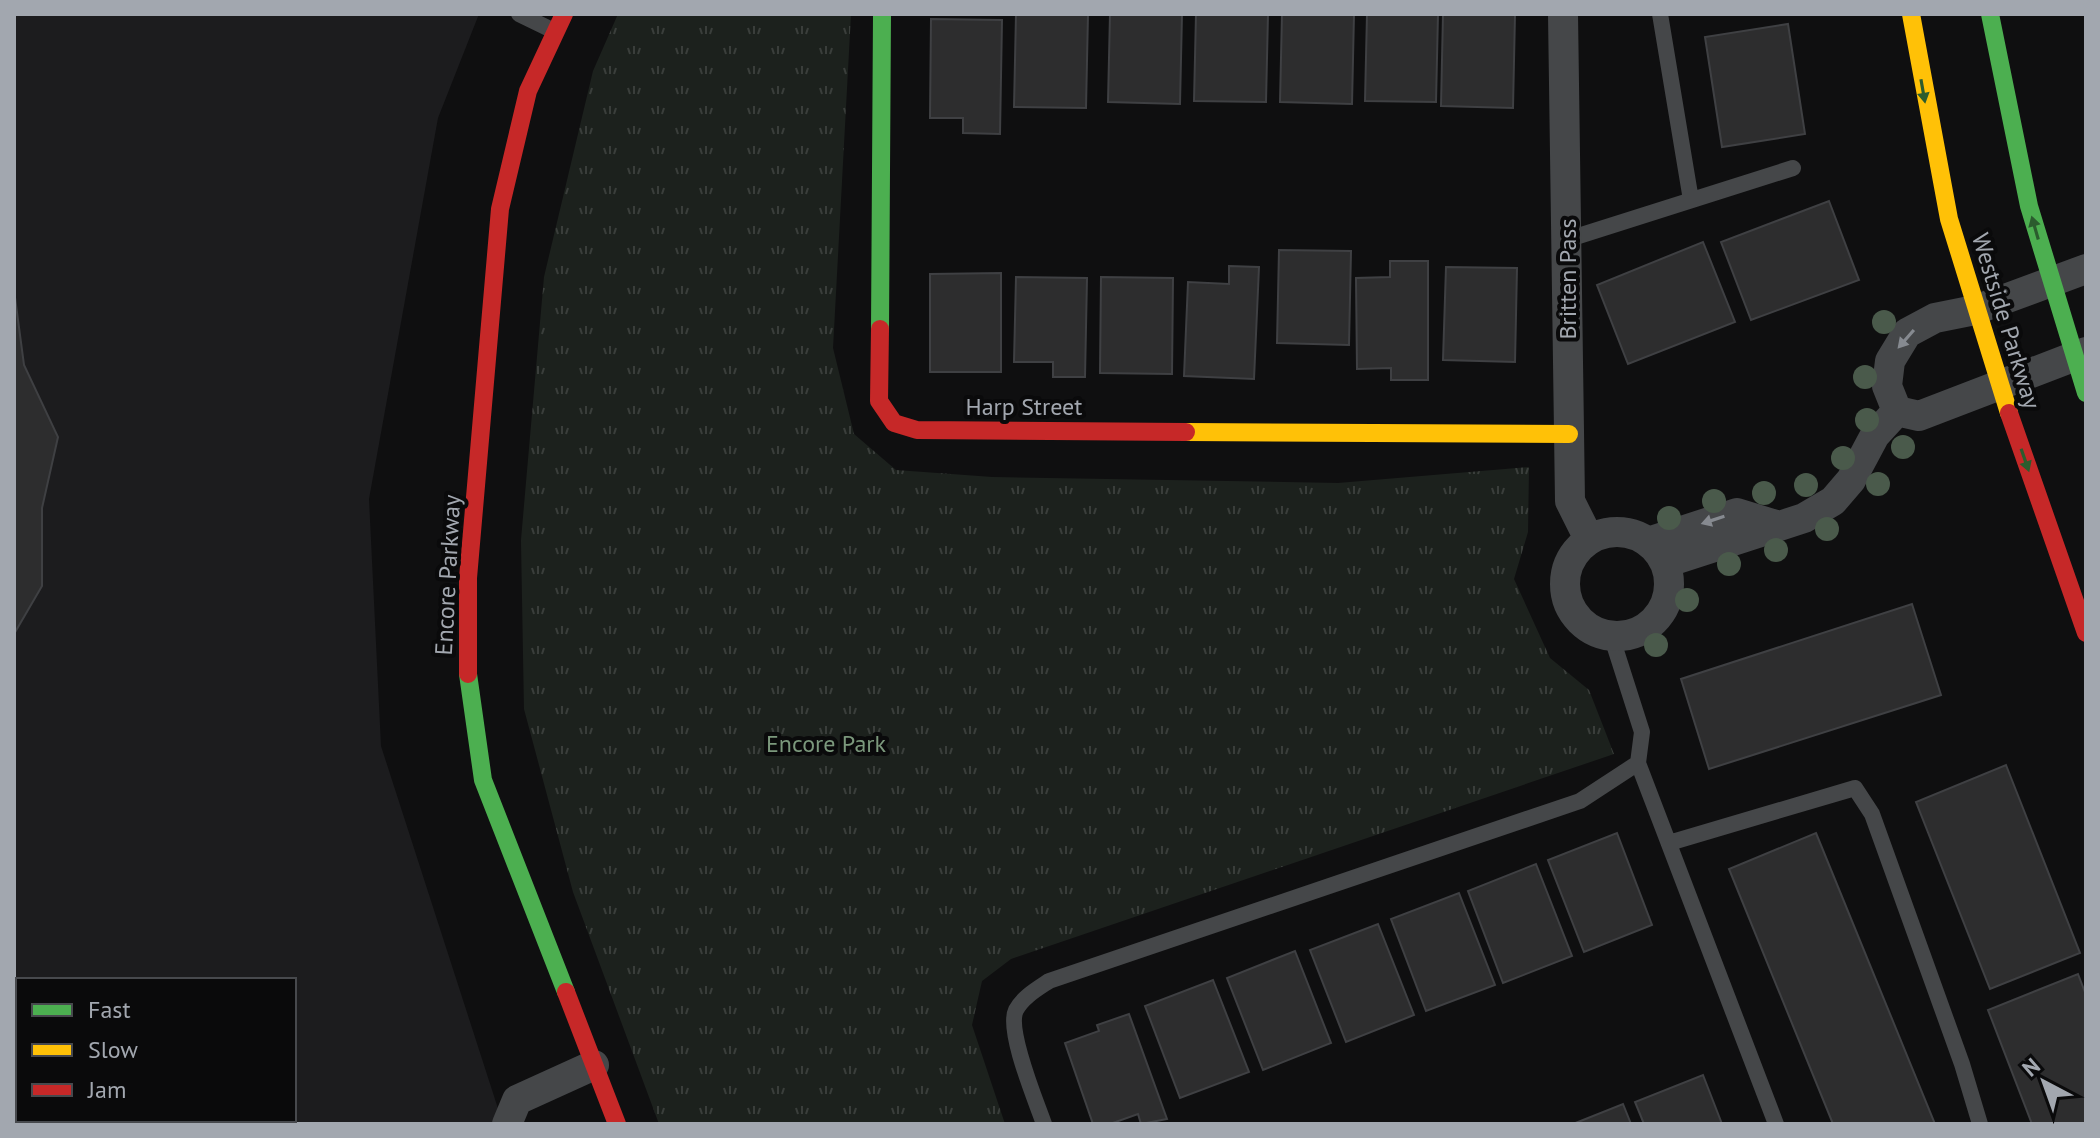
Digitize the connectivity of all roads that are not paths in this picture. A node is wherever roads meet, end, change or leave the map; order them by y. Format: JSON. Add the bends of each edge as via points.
{"nodes":[{"id":1,"x":519,"y":14,"type":"edge"},
{"id":2,"x":882,"y":14,"type":"edge"},
{"id":3,"x":1563,"y":14,"type":"edge"},
{"id":4,"x":1660,"y":14,"type":"edge"},
{"id":5,"x":1911,"y":14,"type":"edge"},
{"id":6,"x":1990,"y":14,"type":"edge"},
{"id":7,"x":560,"y":23,"type":"edge"},
{"id":8,"x":1793,"y":168,"type":"dead end"},
{"id":9,"x":1691,"y":200,"type":"junction"},
{"id":10,"x":1569,"y":239,"type":"junction"},
{"id":11,"x":2086,"y":269,"type":"edge"},
{"id":12,"x":2051,"y":282,"type":"junction"},
{"id":13,"x":1975,"y":310,"type":"junction"},
{"id":14,"x":2080,"y":354,"type":"edge"},
{"id":15,"x":2000,"y":386,"type":"junction"},
{"id":16,"x":2086,"y":393,"type":"edge"},
{"id":17,"x":1897,"y":411,"type":"junction"},
{"id":18,"x":1569,"y":434,"type":"junction"},
{"id":19,"x":1589,"y":539,"type":"junction"},
{"id":20,"x":1656,"y":553,"type":"junction"},
{"id":21,"x":2086,"y":633,"type":"edge"},
{"id":22,"x":1611,"y":635,"type":"junction"},
{"id":23,"x":1638,"y":763,"type":"junction"},
{"id":24,"x":1669,"y":843,"type":"junction"},
{"id":25,"x":594,"y":1065,"type":"junction"},
{"id":26,"x":507,"y":1124,"type":"edge"},
{"id":27,"x":617,"y":1124,"type":"edge"},
{"id":28,"x":1044,"y":1124,"type":"edge"},
{"id":29,"x":1776,"y":1124,"type":"edge"},
{"id":30,"x":1980,"y":1124,"type":"edge"}],
"edges":[{"from":1,"to":7,"type":"lane"},
{"from":2,"to":18,"type":"street","name":"Harp Street","via":[[879,401],[894,423],[917,430]]},
{"from":3,"to":10,"type":"street","name":"Britten Pass"},
{"from":4,"to":9,"type":"lane"},
{"from":5,"to":13,"type":"street","name":"Westside Parkway","one_way":true,"via":[[1934,152]]},
{"from":12,"to":6,"type":"street","one_way":true,"via":[[2019,174]]},
{"from":7,"to":25,"type":"street","name":"Encore Parkway","via":[[528,91],[500,209],[465,655],[483,780]]},
{"from":8,"to":9,"type":"lane"},
{"from":9,"to":10,"type":"lane"},
{"from":10,"to":18,"type":"street","name":"Britten Pass"},
{"from":11,"to":12,"type":"street"},
{"from":12,"to":13,"type":"street"},
{"from":12,"to":14,"type":"street"},
{"from":13,"to":15,"type":"street","name":"Westside Parkway"},
{"from":13,"to":17,"type":"street","one_way":true,"via":[[1935,318],[1907,333],[1890,361],[1887,386]]},
{"from":14,"to":15,"type":"street"},
{"from":14,"to":16,"type":"street"},
{"from":15,"to":17,"type":"street","via":[[1919,416]]},
{"from":15,"to":21,"type":"street","name":"Westside Parkway","one_way":true},
{"from":17,"to":20,"type":"street","via":[[1875,435],[1833,501],[1779,526]]},
{"from":18,"to":19,"type":"street","name":"Britten Pass","via":[[1570,501]]},
{"from":19,"to":20,"type":"street","via":[[1622,532]]},
{"from":19,"to":22,"type":"street","via":[[1568,566],[1567,600],[1588,627]]},
{"from":20,"to":22,"type":"street","via":[[1669,592],[1663,608],[1638,631]]},
{"from":22,"to":23,"type":"lane","via":[[1642,732]]},
{"from":23,"to":24,"type":"lane"},
{"from":23,"to":28,"type":"lane","via":[[1580,801],[1049,981],[1015,1012],[1015,1033]]},
{"from":24,"to":29,"type":"lane"},
{"from":24,"to":30,"type":"lane","via":[[1855,788],[1872,814]]},
{"from":25,"to":26,"type":"street","via":[[517,1100]]},
{"from":25,"to":27,"type":"street","name":"Encore Parkway"}]}
